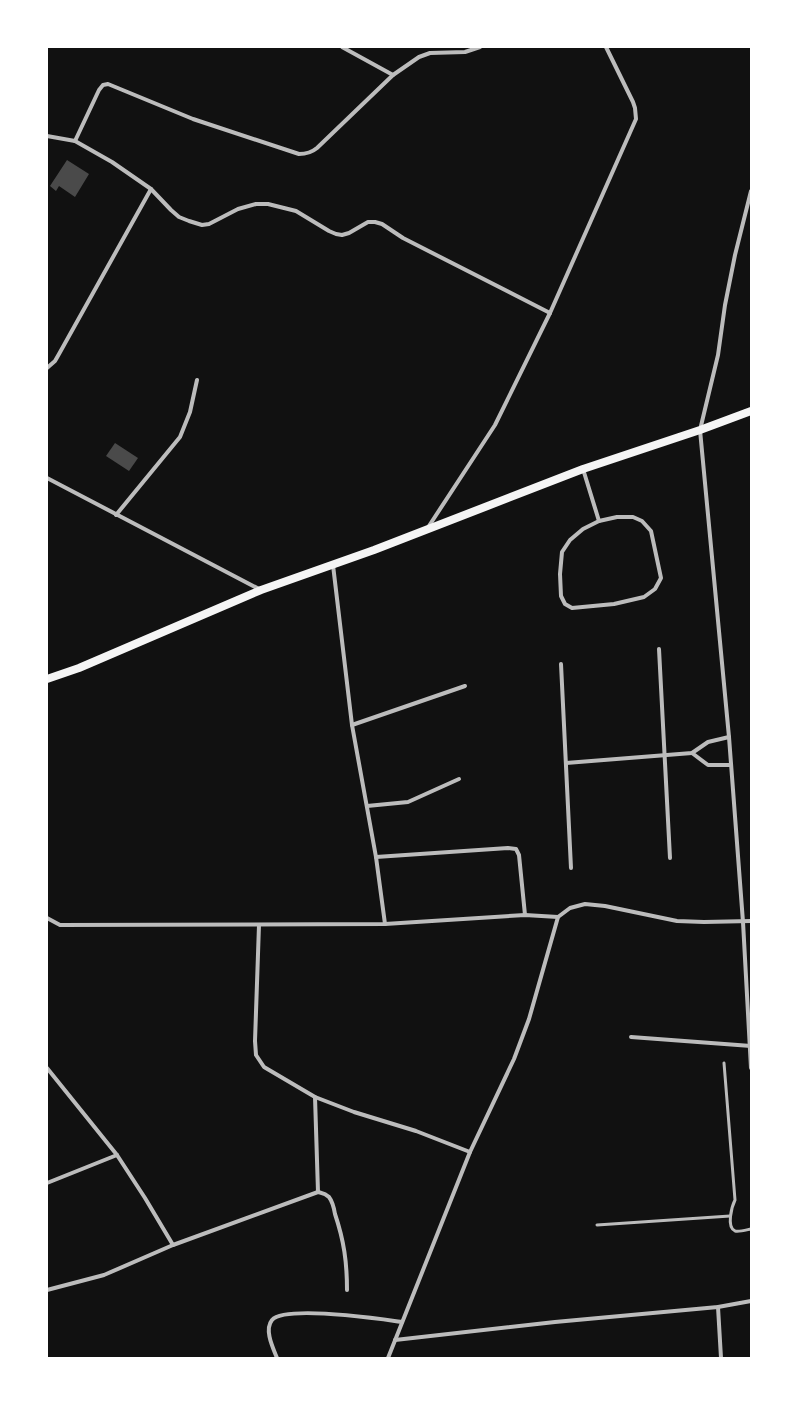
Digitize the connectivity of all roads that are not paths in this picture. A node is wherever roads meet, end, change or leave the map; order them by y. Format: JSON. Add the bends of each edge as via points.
{"nodes":[{"id":1,"x":342,"y":47,"type":"edge"},
{"id":2,"x":480,"y":47,"type":"edge"},
{"id":3,"x":606,"y":47,"type":"edge"},
{"id":4,"x":393,"y":75,"type":"junction"},
{"id":5,"x":47,"y":136,"type":"edge"},
{"id":6,"x":75,"y":142,"type":"junction"},
{"id":7,"x":151,"y":190,"type":"junction"},
{"id":8,"x":751,"y":191,"type":"edge"},
{"id":9,"x":550,"y":313,"type":"junction"},
{"id":10,"x":47,"y":368,"type":"edge"},
{"id":11,"x":197,"y":380,"type":"dead end"},
{"id":12,"x":751,"y":411,"type":"edge"},
{"id":13,"x":700,"y":430,"type":"junction"},
{"id":14,"x":583,"y":469,"type":"junction"},
{"id":15,"x":47,"y":478,"type":"edge"},
{"id":16,"x":116,"y":515,"type":"junction"},
{"id":17,"x":599,"y":521,"type":"junction"},
{"id":18,"x":426,"y":531,"type":"junction"},
{"id":19,"x":333,"y":565,"type":"junction"},
{"id":20,"x":261,"y":590,"type":"junction"},
{"id":21,"x":659,"y":649,"type":"dead end"},
{"id":22,"x":561,"y":664,"type":"dead end"},
{"id":23,"x":47,"y":678,"type":"edge"},
{"id":24,"x":465,"y":686,"type":"dead end"},
{"id":25,"x":352,"y":725,"type":"junction"},
{"id":26,"x":729,"y":737,"type":"junction"},
{"id":27,"x":692,"y":753,"type":"junction"},
{"id":28,"x":664,"y":755,"type":"junction"},
{"id":29,"x":566,"y":763,"type":"junction"},
{"id":30,"x":731,"y":765,"type":"junction"},
{"id":31,"x":460,"y":779,"type":"dead end"},
{"id":32,"x":367,"y":806,"type":"junction"},
{"id":33,"x":376,"y":857,"type":"junction"},
{"id":34,"x":670,"y":858,"type":"dead end"},
{"id":35,"x":572,"y":868,"type":"dead end"},
{"id":36,"x":525,"y":915,"type":"junction"},
{"id":37,"x":558,"y":917,"type":"junction"},
{"id":38,"x":47,"y":918,"type":"edge"},
{"id":39,"x":751,"y":921,"type":"edge"},
{"id":40,"x":743,"y":922,"type":"junction"},
{"id":41,"x":385,"y":924,"type":"junction"},
{"id":42,"x":259,"y":925,"type":"junction"},
{"id":43,"x":631,"y":1037,"type":"dead end"},
{"id":44,"x":750,"y":1046,"type":"edge"},
{"id":45,"x":724,"y":1063,"type":"dead end"},
{"id":46,"x":47,"y":1068,"type":"edge"},
{"id":47,"x":751,"y":1068,"type":"edge"},
{"id":48,"x":315,"y":1097,"type":"junction"},
{"id":49,"x":470,"y":1152,"type":"junction"},
{"id":50,"x":116,"y":1156,"type":"junction"},
{"id":51,"x":47,"y":1182,"type":"edge"},
{"id":52,"x":318,"y":1192,"type":"junction"},
{"id":53,"x":730,"y":1216,"type":"junction"},
{"id":54,"x":597,"y":1225,"type":"dead end"},
{"id":55,"x":751,"y":1229,"type":"edge"},
{"id":56,"x":173,"y":1246,"type":"junction"},
{"id":57,"x":47,"y":1290,"type":"edge"},
{"id":58,"x":347,"y":1290,"type":"dead end"},
{"id":59,"x":751,"y":1301,"type":"edge"},
{"id":60,"x":718,"y":1307,"type":"junction"},
{"id":61,"x":402,"y":1322,"type":"junction"},
{"id":62,"x":395,"y":1340,"type":"junction"},
{"id":63,"x":276,"y":1358,"type":"edge"},
{"id":64,"x":388,"y":1358,"type":"edge"},
{"id":65,"x":721,"y":1358,"type":"edge"}],
"edges":[{"from":1,"to":4,"type":"street"},
{"from":2,"to":4,"type":"street","via":[[465,52],[425,54]]},
{"from":3,"to":9,"type":"street","via":[[633,102],[637,116]]},
{"from":4,"to":6,"type":"street","via":[[317,148],[305,154],[193,119],[108,84],[99,90]]},
{"from":5,"to":6,"type":"street"},
{"from":6,"to":7,"type":"street","via":[[112,162]]},
{"from":7,"to":9,"type":"street","via":[[179,217],[202,225],[256,204],[274,205],[296,211],[329,231],[342,235],[368,222],[382,224],[403,238]]},
{"from":7,"to":10,"type":"street","via":[[55,361]]},
{"from":8,"to":13,"type":"street","via":[[735,256],[718,355]]},
{"from":9,"to":18,"type":"street","via":[[495,425]]},
{"from":11,"to":16,"type":"street","via":[[190,412],[180,437]]},
{"from":12,"to":13,"type":"main road"},
{"from":13,"to":14,"type":"main road"},
{"from":13,"to":26,"type":"street"},
{"from":14,"to":17,"type":"street"},
{"from":14,"to":18,"type":"main road"},
{"from":15,"to":16,"type":"street"},
{"from":16,"to":20,"type":"street"},
{"from":17,"to":17,"type":"street","via":[[583,529],[570,540],[562,552],[561,596],[565,604],[572,608],[614,604],[644,597],[655,589],[661,578],[651,531],[642,521],[633,517]]},
{"from":18,"to":19,"type":"main road"},
{"from":19,"to":20,"type":"main road"},
{"from":19,"to":25,"type":"street"},
{"from":20,"to":23,"type":"main road","via":[[78,668]]},
{"from":21,"to":28,"type":"street"},
{"from":22,"to":29,"type":"street"},
{"from":24,"to":25,"type":"street"},
{"from":25,"to":32,"type":"street"},
{"from":26,"to":27,"type":"street","via":[[708,742]]},
{"from":26,"to":30,"type":"street"},
{"from":27,"to":28,"type":"street"},
{"from":27,"to":30,"type":"street","via":[[708,765]]},
{"from":28,"to":29,"type":"street"},
{"from":28,"to":34,"type":"street"},
{"from":29,"to":35,"type":"street"},
{"from":30,"to":40,"type":"street"},
{"from":31,"to":32,"type":"street","via":[[408,802]]},
{"from":32,"to":33,"type":"street"},
{"from":33,"to":36,"type":"street","via":[[516,849],[519,855]]},
{"from":33,"to":41,"type":"street"},
{"from":36,"to":37,"type":"street"},
{"from":36,"to":41,"type":"street"},
{"from":37,"to":40,"type":"street","via":[[570,908],[585,904],[677,921]]},
{"from":37,"to":49,"type":"street","via":[[529,1019],[514,1059]]},
{"from":38,"to":42,"type":"street","via":[[60,925]]},
{"from":39,"to":40,"type":"street"},
{"from":40,"to":44,"type":"street"},
{"from":41,"to":42,"type":"street"},
{"from":42,"to":48,"type":"street","via":[[256,1056],[264,1067]]},
{"from":43,"to":44,"type":"street"},
{"from":44,"to":47,"type":"street"},
{"from":45,"to":53,"type":"lane","via":[[735,1200]]},
{"from":46,"to":50,"type":"street"},
{"from":48,"to":49,"type":"street","via":[[354,1112],[416,1130]]},
{"from":48,"to":52,"type":"street"},
{"from":49,"to":61,"type":"street"},
{"from":50,"to":51,"type":"street"},
{"from":50,"to":56,"type":"street","via":[[145,1198]]},
{"from":52,"to":56,"type":"street"},
{"from":52,"to":58,"type":"street","via":[[329,1197],[338,1223],[347,1263]]},
{"from":53,"to":54,"type":"lane"},
{"from":53,"to":55,"type":"lane","via":[[733,1230]]},
{"from":56,"to":57,"type":"street","via":[[104,1275]]},
{"from":59,"to":60,"type":"street"},
{"from":60,"to":62,"type":"street"},
{"from":60,"to":65,"type":"street"},
{"from":61,"to":62,"type":"street"},
{"from":61,"to":63,"type":"street","via":[[308,1313],[279,1316],[272,1320],[269,1328]]},
{"from":62,"to":64,"type":"street"}]}
